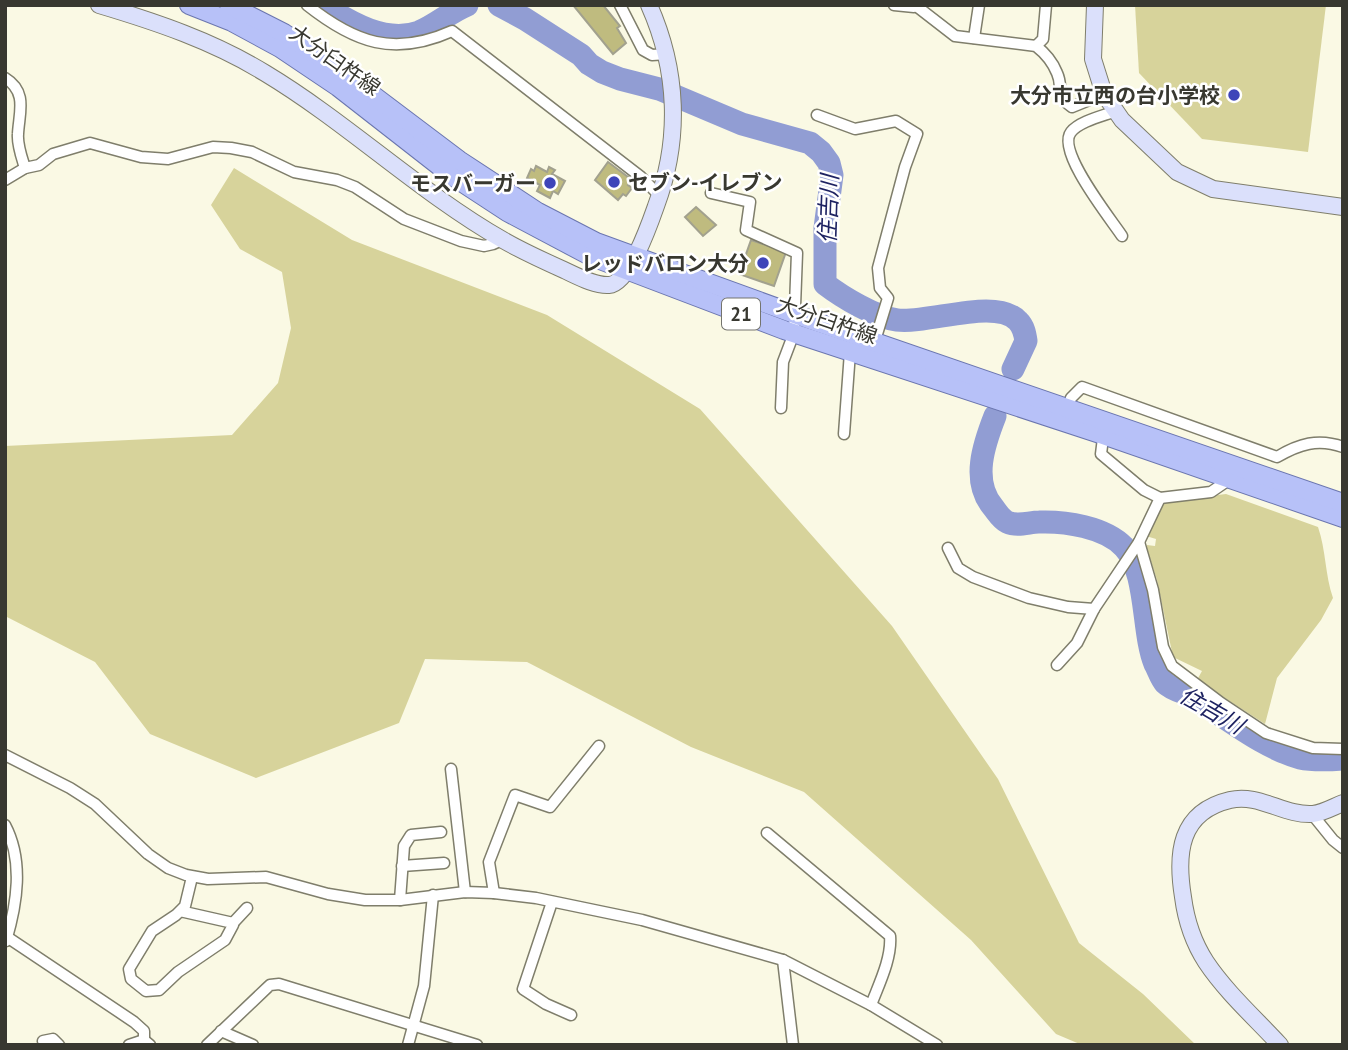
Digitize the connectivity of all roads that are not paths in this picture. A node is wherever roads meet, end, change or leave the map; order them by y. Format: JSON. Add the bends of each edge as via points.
{"nodes":[{"id":1,"x":99,"y":5,"type":"edge"},
{"id":2,"x":189,"y":5,"type":"edge"},
{"id":3,"x":229,"y":5,"type":"edge"},
{"id":4,"x":307,"y":5,"type":"edge"},
{"id":5,"x":620,"y":5,"type":"edge"},
{"id":6,"x":649,"y":5,"type":"edge"},
{"id":7,"x":894,"y":5,"type":"edge"},
{"id":8,"x":979,"y":5,"type":"edge"},
{"id":9,"x":1046,"y":5,"type":"edge"},
{"id":10,"x":1095,"y":5,"type":"edge"},
{"id":11,"x":915,"y":6,"type":"edge"},
{"id":12,"x":974,"y":38,"type":"junction"},
{"id":13,"x":1037,"y":46,"type":"junction"},
{"id":14,"x":667,"y":54,"type":"junction"},
{"id":15,"x":5,"y":78,"type":"edge"},
{"id":16,"x":1104,"y":94,"type":"junction"},
{"id":17,"x":1116,"y":111,"type":"junction"},
{"id":18,"x":817,"y":115,"type":"dead end"},
{"id":19,"x":25,"y":168,"type":"junction"},
{"id":20,"x":5,"y":180,"type":"edge"},
{"id":21,"x":711,"y":193,"type":"dead end"},
{"id":22,"x":660,"y":196,"type":"junction"},
{"id":23,"x":1343,"y":207,"type":"edge"},
{"id":24,"x":1122,"y":236,"type":"dead end"},
{"id":25,"x":502,"y":240,"type":"junction"},
{"id":26,"x":631,"y":264,"type":"junction"},
{"id":27,"x":795,"y":314,"type":"junction"},
{"id":28,"x":794,"y":333,"type":"junction"},
{"id":29,"x":871,"y":350,"type":"junction"},
{"id":30,"x":850,"y":352,"type":"junction"},
{"id":31,"x":781,"y":408,"type":"dead end"},
{"id":32,"x":1066,"y":415,"type":"junction"},
{"id":33,"x":1105,"y":428,"type":"junction"},
{"id":34,"x":844,"y":434,"type":"dead end"},
{"id":35,"x":1343,"y":447,"type":"edge"},
{"id":36,"x":1230,"y":479,"type":"junction"},
{"id":37,"x":1160,"y":498,"type":"junction"},
{"id":38,"x":1343,"y":503,"type":"edge"},
{"id":39,"x":1343,"y":518,"type":"edge"},
{"id":40,"x":1137,"y":544,"type":"junction"},
{"id":41,"x":948,"y":548,"type":"dead end"},
{"id":42,"x":1094,"y":609,"type":"junction"},
{"id":43,"x":1057,"y":665,"type":"dead end"},
{"id":44,"x":599,"y":746,"type":"dead end"},
{"id":45,"x":1343,"y":748,"type":"edge"},
{"id":46,"x":5,"y":755,"type":"edge"},
{"id":47,"x":451,"y":769,"type":"dead end"},
{"id":48,"x":1343,"y":803,"type":"edge"},
{"id":49,"x":1312,"y":814,"type":"junction"},
{"id":50,"x":5,"y":825,"type":"edge"},
{"id":51,"x":441,"y":832,"type":"dead end"},
{"id":52,"x":767,"y":833,"type":"dead end"},
{"id":53,"x":1343,"y":848,"type":"edge"},
{"id":54,"x":444,"y":863,"type":"dead end"},
{"id":55,"x":402,"y":866,"type":"junction"},
{"id":56,"x":11,"y":876,"type":"edge"},
{"id":57,"x":192,"y":877,"type":"junction"},
{"id":58,"x":466,"y":892,"type":"junction"},
{"id":59,"x":494,"y":893,"type":"junction"},
{"id":60,"x":433,"y":895,"type":"junction"},
{"id":61,"x":400,"y":900,"type":"junction"},
{"id":62,"x":552,"y":902,"type":"junction"},
{"id":63,"x":247,"y":908,"type":"dead end"},
{"id":64,"x":180,"y":911,"type":"junction"},
{"id":65,"x":233,"y":923,"type":"junction"},
{"id":66,"x":6,"y":940,"type":"edge"},
{"id":67,"x":783,"y":960,"type":"junction"},
{"id":68,"x":871,"y":1005,"type":"junction"},
{"id":69,"x":571,"y":1015,"type":"dead end"},
{"id":70,"x":414,"y":1025,"type":"junction"},
{"id":71,"x":221,"y":1031,"type":"junction"},
{"id":72,"x":43,"y":1041,"type":"dead end"},
{"id":73,"x":147,"y":1042,"type":"edge"},
{"id":74,"x":59,"y":1045,"type":"edge"},
{"id":75,"x":129,"y":1045,"type":"edge"},
{"id":76,"x":207,"y":1045,"type":"edge"},
{"id":77,"x":253,"y":1045,"type":"edge"},
{"id":78,"x":408,"y":1045,"type":"edge"},
{"id":79,"x":477,"y":1045,"type":"edge"},
{"id":80,"x":793,"y":1045,"type":"edge"},
{"id":81,"x":937,"y":1045,"type":"edge"},
{"id":82,"x":1280,"y":1045,"type":"edge"}],
"edges":[{"from":1,"to":25,"type":"street","via":[[179,30],[262,71]]},
{"from":2,"to":26,"type":"main road","name":"大分臼杵線","number":"21","via":[[280,48],[507,212],[558,241]]},
{"from":3,"to":26,"type":"main road","name":"大分臼杵線","number":"21","via":[[284,33],[538,212]]},
{"from":4,"to":22,"type":"street","via":[[350,33],[378,43],[403,46],[452,31]]},
{"from":5,"to":14,"type":"street","via":[[643,50]]},
{"from":6,"to":14,"type":"street"},
{"from":7,"to":11,"type":"street"},
{"from":8,"to":12,"type":"street"},
{"from":9,"to":13,"type":"street","via":[[1043,39]]},
{"from":10,"to":16,"type":"street","via":[[1093,59]]},
{"from":11,"to":12,"type":"street","via":[[955,36]]},
{"from":12,"to":13,"type":"street"},
{"from":13,"to":16,"type":"street","via":[[1058,75],[1063,101],[1072,107]]},
{"from":14,"to":22,"type":"street","via":[[672,148]]},
{"from":15,"to":19,"type":"street","via":[[21,95],[17,136]]},
{"from":16,"to":17,"type":"street"},
{"from":17,"to":23,"type":"street","via":[[1177,172],[1213,189]]},
{"from":17,"to":24,"type":"street","via":[[1078,126],[1067,140],[1077,168]]},
{"from":18,"to":29,"type":"street","via":[[855,129],[896,121],[917,134],[878,268],[880,288],[888,298]]},
{"from":19,"to":20,"type":"street"},
{"from":19,"to":25,"type":"street","via":[[90,143],[168,159],[213,147],[230,148],[252,152],[294,172],[355,187],[404,219],[461,241],[484,246]]},
{"from":21,"to":27,"type":"street","via":[[750,202],[746,230],[797,253]]},
{"from":22,"to":26,"type":"street"},
{"from":25,"to":26,"type":"street","via":[[602,285],[613,285]]},
{"from":26,"to":27,"type":"main road","name":"大分臼杵線","number":"21"},
{"from":26,"to":28,"type":"main road","name":"大分臼杵線","number":"21"},
{"from":27,"to":28,"type":"street"},
{"from":27,"to":29,"type":"main road","name":"大分臼杵線","number":"21"},
{"from":28,"to":30,"type":"main road","name":"大分臼杵線","number":"21"},
{"from":28,"to":31,"type":"street","via":[[783,362]]},
{"from":29,"to":30,"type":"main road","name":"大分臼杵線","number":"21"},
{"from":29,"to":32,"type":"main road","name":"大分臼杵線","number":"21"},
{"from":30,"to":34,"type":"street"},
{"from":32,"to":33,"type":"main road","name":"大分臼杵線","number":"21"},
{"from":32,"to":35,"type":"street","via":[[1082,387],[1277,457],[1299,445],[1328,441]]},
{"from":33,"to":36,"type":"main road","name":"大分臼杵線","number":"21"},
{"from":33,"to":37,"type":"street","via":[[1101,454]]},
{"from":33,"to":38,"type":"main road","name":"大分臼杵線","number":"21"},
{"from":36,"to":37,"type":"street","via":[[1211,492]]},
{"from":36,"to":39,"type":"main road","name":"大分臼杵線","number":"21"},
{"from":37,"to":40,"type":"street"},
{"from":40,"to":42,"type":"street"},
{"from":40,"to":45,"type":"street","via":[[1172,666],[1266,733],[1313,748]]},
{"from":41,"to":42,"type":"street","via":[[958,568],[973,577],[1029,598]]},
{"from":42,"to":43,"type":"street","via":[[1077,643]]},
{"from":44,"to":59,"type":"street","via":[[550,807],[515,795],[489,862]]},
{"from":46,"to":57,"type":"street","via":[[95,804],[148,854]]},
{"from":47,"to":58,"type":"street"},
{"from":48,"to":49,"type":"street"},
{"from":49,"to":53,"type":"street"},
{"from":49,"to":82,"type":"street","via":[[1250,799],[1223,802],[1193,822],[1179,857],[1187,919],[1198,947],[1213,971]]},
{"from":50,"to":56,"type":"street","via":[[16,856]]},
{"from":51,"to":55,"type":"street","via":[[411,835],[404,846]]},
{"from":52,"to":68,"type":"street","via":[[890,936]]},
{"from":54,"to":55,"type":"street"},
{"from":55,"to":61,"type":"street"},
{"from":56,"to":66,"type":"street","via":[[15,908]]},
{"from":57,"to":61,"type":"street","via":[[257,876],[348,898]]},
{"from":57,"to":64,"type":"street"},
{"from":58,"to":59,"type":"street"},
{"from":58,"to":60,"type":"street"},
{"from":59,"to":62,"type":"street"},
{"from":60,"to":61,"type":"street"},
{"from":60,"to":70,"type":"street","via":[[428,963]]},
{"from":62,"to":67,"type":"street","via":[[667,926]]},
{"from":62,"to":69,"type":"street","via":[[523,989]]},
{"from":63,"to":65,"type":"street"},
{"from":64,"to":65,"type":"street"},
{"from":64,"to":65,"type":"street","via":[[152,931],[129,969],[131,979],[146,992],[159,990],[225,940]]},
{"from":66,"to":73,"type":"street","via":[[140,1027]]},
{"from":67,"to":68,"type":"street"},
{"from":67,"to":80,"type":"street"},
{"from":68,"to":81,"type":"street"},
{"from":70,"to":71,"type":"street","via":[[279,984],[270,985]]},
{"from":70,"to":78,"type":"street"},
{"from":70,"to":79,"type":"street"},
{"from":71,"to":76,"type":"street"},
{"from":71,"to":77,"type":"street"},
{"from":72,"to":74,"type":"street","via":[[53,1039]]},
{"from":73,"to":75,"type":"street"}]}
